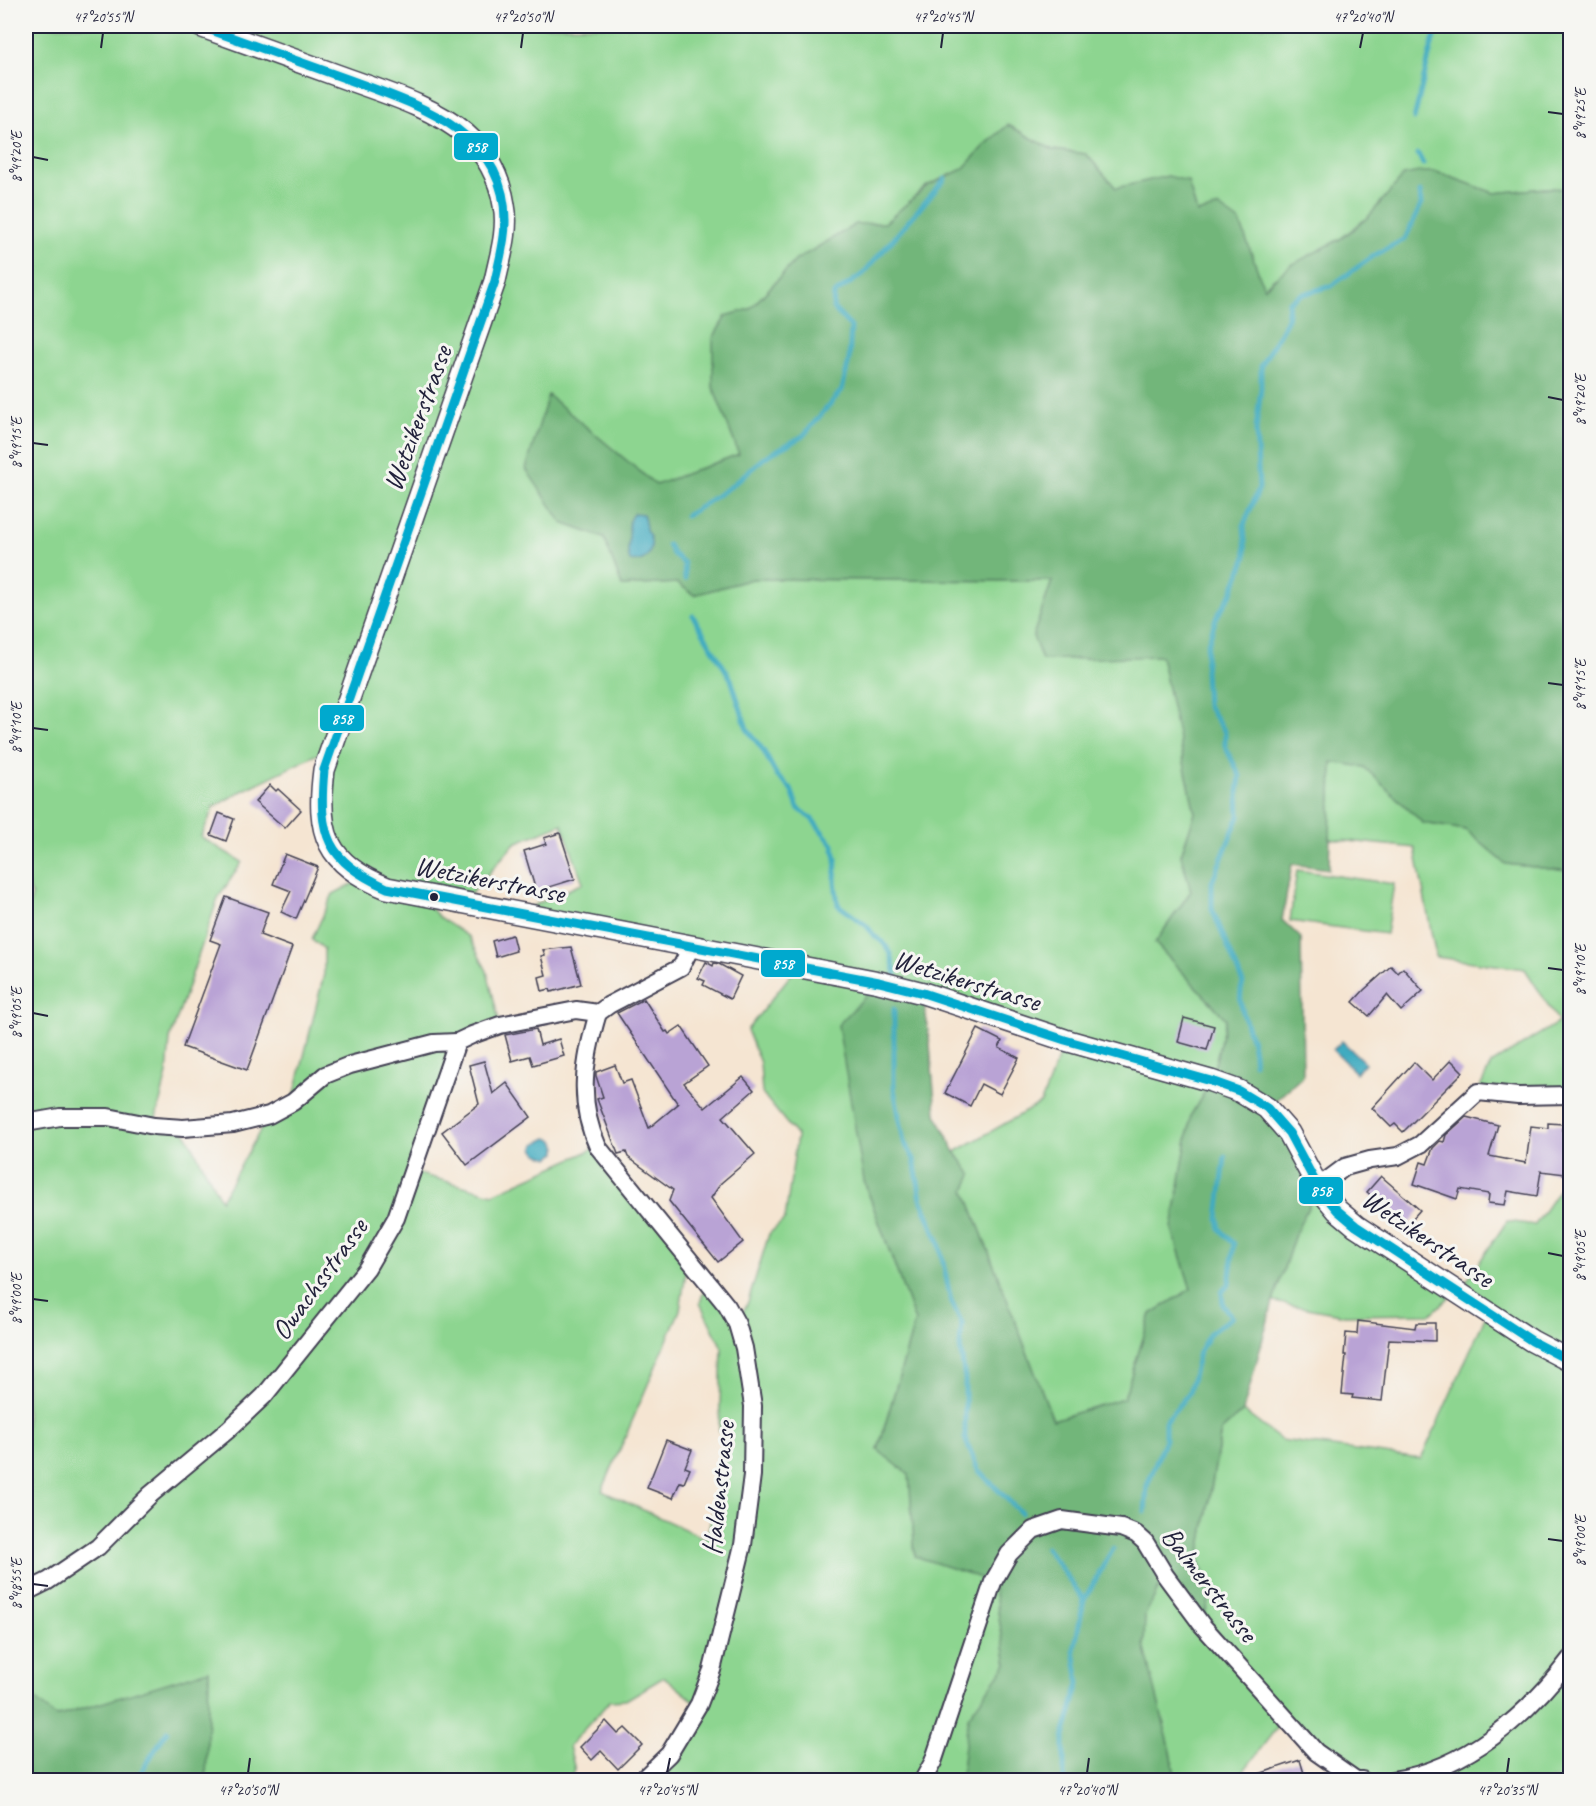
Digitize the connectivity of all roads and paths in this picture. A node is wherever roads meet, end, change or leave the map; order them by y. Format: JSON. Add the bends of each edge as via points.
{"nodes":[{"id":1,"x":200,"y":26,"type":"edge"},
{"id":2,"x":691,"y":947,"type":"junction"},
{"id":3,"x":598,"y":1013,"type":"junction"},
{"id":4,"x":457,"y":1042,"type":"junction"},
{"id":5,"x":1570,"y":1095,"type":"edge"},
{"id":6,"x":26,"y":1123,"type":"edge"},
{"id":7,"x":1318,"y":1187,"type":"junction"},
{"id":8,"x":1570,"y":1361,"type":"edge"},
{"id":9,"x":26,"y":1592,"type":"edge"},
{"id":10,"x":1570,"y":1659,"type":"edge"},
{"id":11,"x":642,"y":1780,"type":"edge"},
{"id":12,"x":923,"y":1780,"type":"edge"},
{"id":13,"x":1356,"y":1780,"type":"edge"},
{"id":14,"x":1362,"y":1780,"type":"edge"},
{"id":15,"x":1392,"y":1780,"type":"edge"}],
"edges":[{"from":1,"to":2,"type":"street","name":"Wetzikerstrasse","via":[[383,92],[446,120],[486,158],[505,206],[504,239],[495,281],[324,770],[320,798],[322,822],[330,843],[346,867],[387,888]]},
{"from":2,"to":3,"type":"street","via":[[681,967]]},
{"from":2,"to":7,"type":"street","name":"Wetzikerstrasse","via":[[923,993],[1239,1091],[1267,1107],[1289,1133]]},
{"from":3,"to":4,"type":"street","via":[[576,1010],[519,1021]]},
{"from":3,"to":11,"type":"street","name":"Haldenstrasse","via":[[584,1086],[589,1128],[598,1147],[727,1306],[744,1348],[753,1406],[752,1475],[743,1545],[712,1670],[699,1704],[669,1754]]},
{"from":4,"to":6,"type":"street","via":[[434,1043],[350,1065],[325,1075],[269,1115],[233,1124],[183,1128],[108,1117],[60,1116]]},
{"from":4,"to":9,"type":"street","name":"Owachsstrasse","via":[[396,1218],[367,1268],[264,1396],[150,1495],[98,1547]]},
{"from":5,"to":7,"type":"street","via":[[1478,1092],[1421,1144],[1398,1156],[1345,1167]]},
{"from":7,"to":8,"type":"street","name":"Wetzikerstrasse","via":[[1356,1226],[1532,1341]]},
{"from":10,"to":15,"type":"street","via":[[1549,1687],[1483,1744],[1445,1765]]},
{"from":12,"to":13,"type":"street","name":"Balmerstrasse","via":[[933,1762],[993,1582],[1009,1554],[1033,1530],[1062,1520],[1121,1528],[1136,1534],[1202,1625],[1316,1752]]},
{"from":13,"to":14,"type":"street","name":"Balmerstrasse"}]}
